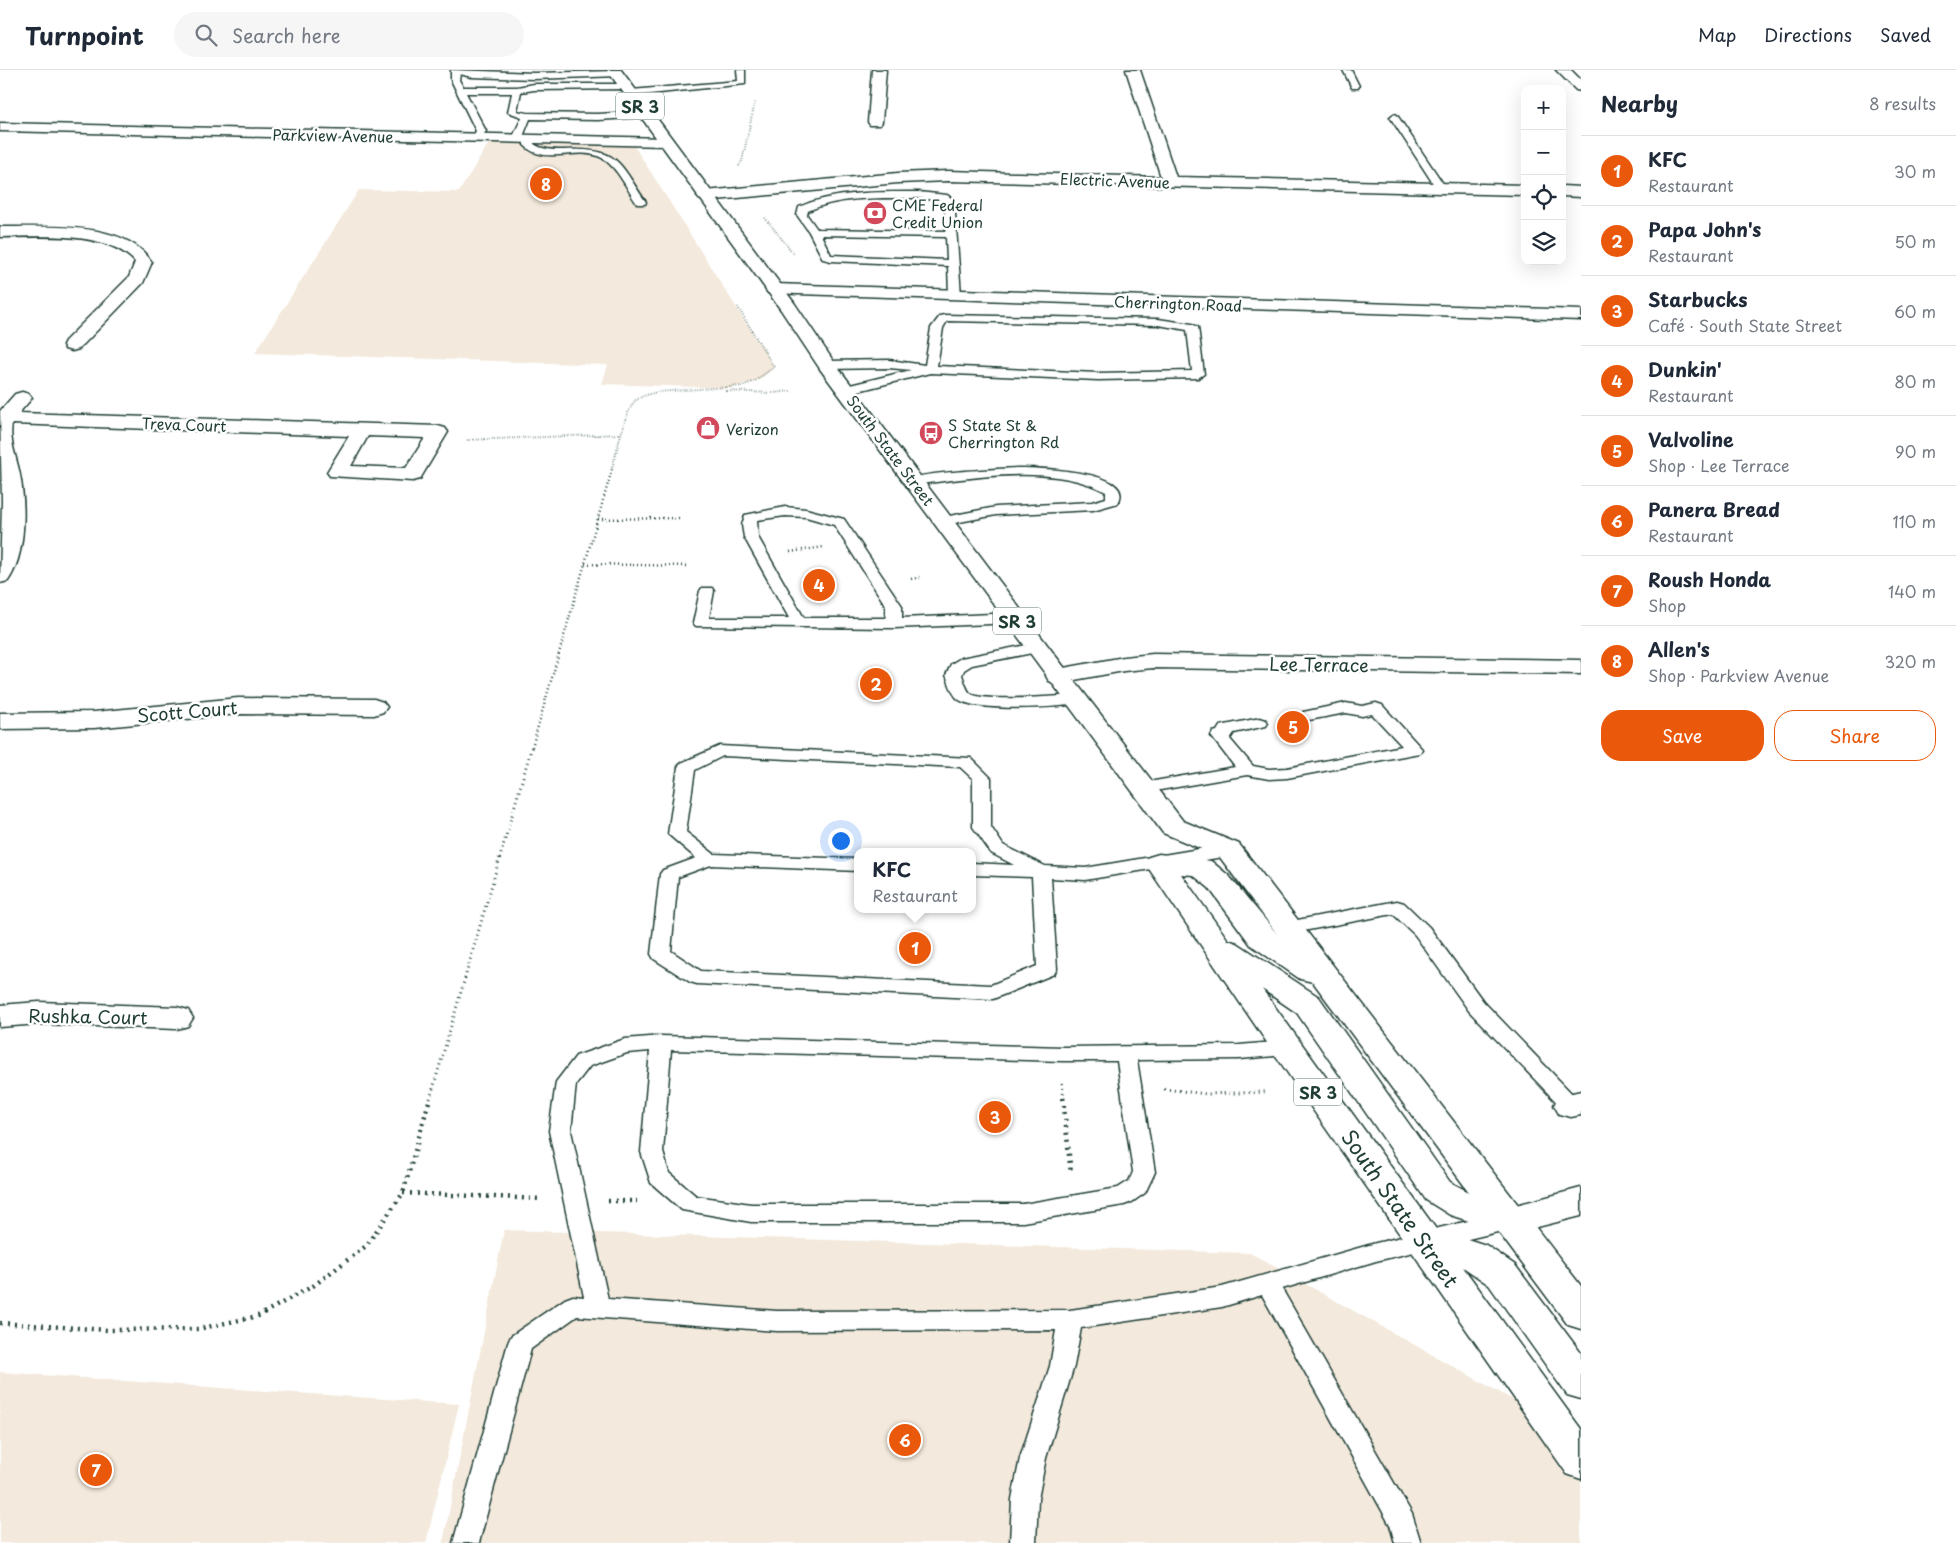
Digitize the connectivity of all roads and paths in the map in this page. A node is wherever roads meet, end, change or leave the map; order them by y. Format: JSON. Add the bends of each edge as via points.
{"nodes":[{"id":1,"x":742,"y":70,"type":"edge"},
{"id":2,"x":879,"y":70,"type":"edge"},
{"id":3,"x":1133,"y":70,"type":"edge"},
{"id":4,"x":1347,"y":70,"type":"edge"},
{"id":5,"x":1563,"y":70,"type":"edge"},
{"id":6,"x":456,"y":71,"type":"edge"},
{"id":7,"x":616,"y":72,"type":"edge"},
{"id":8,"x":1355,"y":86,"type":"dead end"},
{"id":9,"x":1581,"y":87,"type":"edge"},
{"id":10,"x":461,"y":90,"type":"junction"},
{"id":11,"x":517,"y":90,"type":"junction"},
{"id":12,"x":629,"y":90,"type":"junction"},
{"id":13,"x":756,"y":98,"type":"dead end"},
{"id":14,"x":646,"y":114,"type":"junction"},
{"id":15,"x":527,"y":116,"type":"junction"},
{"id":16,"x":1394,"y":117,"type":"dead end"},
{"id":17,"x":875,"y":122,"type":"dead end"},
{"id":18,"x":0,"y":128,"type":"edge"},
{"id":19,"x":477,"y":138,"type":"junction"},
{"id":20,"x":523,"y":139,"type":"junction"},
{"id":21,"x":666,"y":142,"type":"junction"},
{"id":22,"x":736,"y":170,"type":"dead end"},
{"id":23,"x":1170,"y":181,"type":"junction"},
{"id":24,"x":1441,"y":188,"type":"junction"},
{"id":25,"x":1521,"y":190,"type":"edge"},
{"id":26,"x":1566,"y":191,"type":"edge"},
{"id":27,"x":1581,"y":192,"type":"edge"},
{"id":28,"x":706,"y":196,"type":"junction"},
{"id":29,"x":641,"y":202,"type":"dead end"},
{"id":30,"x":764,"y":217,"type":"dead end"},
{"id":31,"x":0,"y":232,"type":"edge"},
{"id":32,"x":814,"y":232,"type":"junction"},
{"id":33,"x":952,"y":234,"type":"junction"},
{"id":34,"x":798,"y":260,"type":"dead end"},
{"id":35,"x":953,"y":263,"type":"junction"},
{"id":36,"x":774,"y":289,"type":"junction"},
{"id":37,"x":955,"y":295,"type":"junction"},
{"id":38,"x":1158,"y":302,"type":"junction"},
{"id":39,"x":737,"y":306,"type":"dead end"},
{"id":40,"x":1581,"y":316,"type":"edge"},
{"id":41,"x":1158,"y":322,"type":"junction"},
{"id":42,"x":72,"y":346,"type":"dead end"},
{"id":43,"x":827,"y":365,"type":"junction"},
{"id":44,"x":930,"y":369,"type":"junction"},
{"id":45,"x":717,"y":390,"type":"junction"},
{"id":46,"x":846,"y":390,"type":"junction"},
{"id":47,"x":792,"y":391,"type":"dead end"},
{"id":48,"x":22,"y":398,"type":"dead end"},
{"id":49,"x":3,"y":419,"type":"edge"},
{"id":50,"x":362,"y":430,"type":"junction"},
{"id":51,"x":622,"y":434,"type":"junction"},
{"id":52,"x":477,"y":440,"type":"dead end"},
{"id":53,"x":432,"y":441,"type":"junction"},
{"id":54,"x":4,"y":463,"type":"edge"},
{"id":55,"x":914,"y":481,"type":"junction"},
{"id":56,"x":682,"y":518,"type":"dead end"},
{"id":57,"x":598,"y":519,"type":"junction"},
{"id":58,"x":944,"y":521,"type":"junction"},
{"id":59,"x":4,"y":543,"type":"edge"},
{"id":60,"x":827,"y":547,"type":"dead end"},
{"id":61,"x":782,"y":553,"type":"dead end"},
{"id":62,"x":585,"y":564,"type":"junction"},
{"id":63,"x":688,"y":566,"type":"dead end"},
{"id":64,"x":0,"y":576,"type":"edge"},
{"id":65,"x":707,"y":591,"type":"dead end"},
{"id":66,"x":1015,"y":618,"type":"junction"},
{"id":67,"x":799,"y":623,"type":"junction"},
{"id":68,"x":894,"y":623,"type":"junction"},
{"id":69,"x":1037,"y":648,"type":"junction"},
{"id":70,"x":1581,"y":667,"type":"edge"},
{"id":71,"x":1058,"y":676,"type":"junction"},
{"id":72,"x":1076,"y":700,"type":"junction"},
{"id":73,"x":374,"y":707,"type":"dead end"},
{"id":74,"x":1313,"y":719,"type":"dead end"},
{"id":75,"x":0,"y":721,"type":"edge"},
{"id":76,"x":1265,"y":728,"type":"dead end"},
{"id":77,"x":1247,"y":770,"type":"junction"},
{"id":78,"x":1143,"y":788,"type":"junction"},
{"id":79,"x":1173,"y":826,"type":"junction"},
{"id":80,"x":1229,"y":850,"type":"junction"},
{"id":81,"x":709,"y":860,"type":"junction"},
{"id":82,"x":1159,"y":862,"type":"junction"},
{"id":83,"x":854,"y":865,"type":"edge"},
{"id":84,"x":976,"y":869,"type":"edge"},
{"id":85,"x":1041,"y":872,"type":"junction"},
{"id":86,"x":1287,"y":928,"type":"junction"},
{"id":87,"x":1216,"y":943,"type":"junction"},
{"id":88,"x":1332,"y":987,"type":"junction"},
{"id":89,"x":0,"y":1016,"type":"edge"},
{"id":90,"x":176,"y":1018,"type":"dead end"},
{"id":91,"x":661,"y":1043,"type":"junction"},
{"id":92,"x":1286,"y":1048,"type":"junction"},
{"id":93,"x":1126,"y":1054,"type":"junction"},
{"id":94,"x":1070,"y":1079,"type":"dead end"},
{"id":95,"x":1131,"y":1086,"type":"junction"},
{"id":96,"x":1265,"y":1092,"type":"dead end"},
{"id":97,"x":1576,"y":1104,"type":"edge"},
{"id":98,"x":403,"y":1193,"type":"junction"},
{"id":99,"x":544,"y":1199,"type":"dead end"},
{"id":100,"x":605,"y":1201,"type":"dead end"},
{"id":101,"x":643,"y":1202,"type":"dead end"},
{"id":102,"x":1581,"y":1202,"type":"edge"},
{"id":103,"x":1074,"y":1205,"type":"junction"},
{"id":104,"x":1510,"y":1220,"type":"junction"},
{"id":105,"x":1424,"y":1240,"type":"junction"},
{"id":106,"x":1267,"y":1284,"type":"junction"},
{"id":107,"x":598,"y":1308,"type":"junction"},
{"id":108,"x":1581,"y":1314,"type":"edge"},
{"id":109,"x":1070,"y":1320,"type":"junction"},
{"id":110,"x":0,"y":1323,"type":"edge"},
{"id":111,"x":1581,"y":1383,"type":"edge"},
{"id":112,"x":1581,"y":1461,"type":"edge"},
{"id":113,"x":466,"y":1543,"type":"edge"},
{"id":114,"x":1023,"y":1543,"type":"edge"},
{"id":115,"x":1408,"y":1543,"type":"edge"}],
"edges":[{"from":1,"to":12,"type":"lane","via":[[742,82],[739,83]]},
{"from":2,"to":17,"type":"street"},
{"from":3,"to":23,"type":"street"},
{"from":4,"to":8,"type":"lane"},
{"from":5,"to":9,"type":"street"},
{"from":6,"to":7,"type":"lane","via":[[534,76]]},
{"from":6,"to":10,"type":"lane","via":[[455,80]]},
{"from":7,"to":12,"type":"street","name":"South State Street","number":"SR 3"},
{"from":10,"to":11,"type":"lane"},
{"from":10,"to":19,"type":"lane","via":[[481,131]]},
{"from":11,"to":12,"type":"lane","via":[[534,87]]},
{"from":11,"to":15,"type":"lane","via":[[512,112]]},
{"from":12,"to":14,"type":"street","name":"South State Street","number":"SR 3"},
{"from":13,"to":22,"type":"path","via":[[742,160]]},
{"from":14,"to":15,"type":"lane"},
{"from":14,"to":21,"type":"street","name":"South State Street","number":"SR 3"},
{"from":15,"to":20,"type":"lane"},
{"from":16,"to":24,"type":"lane"},
{"from":18,"to":19,"type":"street","name":"Parkview Avenue"},
{"from":19,"to":20,"type":"street","name":"Parkview Avenue"},
{"from":20,"to":21,"type":"street","name":"Parkview Avenue"},
{"from":20,"to":29,"type":"lane","via":[[532,148],[607,157]]},
{"from":21,"to":28,"type":"street","name":"South State Street","number":"SR 3"},
{"from":23,"to":24,"type":"street","name":"Electric Avenue"},
{"from":23,"to":28,"type":"street","name":"Electric Avenue","via":[[948,176]]},
{"from":24,"to":25,"type":"street","name":"Electric Avenue"},
{"from":26,"to":27,"type":"street"},
{"from":28,"to":36,"type":"street","name":"South State Street","number":"SR 3"},
{"from":30,"to":34,"type":"path"},
{"from":31,"to":42,"type":"street","via":[[74,234],[107,239],[131,248],[144,262],[137,279]]},
{"from":32,"to":33,"type":"lane"},
{"from":32,"to":33,"type":"lane","via":[[802,215],[803,209],[811,205],[852,197],[913,194],[949,200]]},
{"from":32,"to":35,"type":"lane","via":[[827,257],[831,258]]},
{"from":33,"to":35,"type":"lane"},
{"from":35,"to":37,"type":"lane"},
{"from":36,"to":37,"type":"street","name":"Cherrington Road"},
{"from":36,"to":43,"type":"street","name":"South State Street","number":"SR 3"},
{"from":37,"to":38,"type":"street","name":"Cherrington Road"},
{"from":38,"to":40,"type":"street","name":"Cherrington Road"},
{"from":38,"to":41,"type":"lane"},
{"from":39,"to":45,"type":"path","via":[[774,366],[758,380]]},
{"from":41,"to":44,"type":"lane","via":[[944,318],[937,328]]},
{"from":41,"to":44,"type":"lane","via":[[1192,327],[1198,374],[1050,375]]},
{"from":43,"to":44,"type":"lane","via":[[889,364]]},
{"from":43,"to":46,"type":"street","name":"South State Street","number":"SR 3"},
{"from":44,"to":46,"type":"lane"},
{"from":45,"to":47,"type":"path"},
{"from":45,"to":51,"type":"path","via":[[659,392],[644,396],[629,410]]},
{"from":46,"to":55,"type":"street","name":"South State Street","number":"SR 3"},
{"from":48,"to":49,"type":"street"},
{"from":49,"to":50,"type":"street","name":"Treva Court"},
{"from":49,"to":54,"type":"street"},
{"from":50,"to":53,"type":"street","name":"Treva Court","via":[[438,432]]},
{"from":50,"to":53,"type":"street","via":[[337,472],[413,475]]},
{"from":51,"to":52,"type":"path"},
{"from":51,"to":53,"type":"path"},
{"from":51,"to":57,"type":"path"},
{"from":54,"to":59,"type":"street","via":[[12,516]]},
{"from":55,"to":58,"type":"street","name":"South State Street","number":"SR 3"},
{"from":55,"to":58,"type":"lane","via":[[1001,473],[1058,474],[1104,483],[1113,490],[1113,500],[1093,506],[996,511]]},
{"from":56,"to":57,"type":"path"},
{"from":57,"to":62,"type":"path"},
{"from":58,"to":66,"type":"street","name":"South State Street","number":"SR 3"},
{"from":59,"to":64,"type":"street"},
{"from":60,"to":61,"type":"path"},
{"from":62,"to":63,"type":"path"},
{"from":62,"to":98,"type":"path"},
{"from":65,"to":67,"type":"lane","via":[[701,623]]},
{"from":66,"to":68,"type":"lane"},
{"from":66,"to":69,"type":"street","name":"South State Street","number":"SR 3"},
{"from":67,"to":68,"type":"lane"},
{"from":67,"to":68,"type":"lane","via":[[751,537],[750,518],[768,512],[800,510],[839,522],[894,606]]},
{"from":69,"to":71,"type":"street","name":"South State Street","number":"SR 3"},
{"from":69,"to":72,"type":"lane","via":[[967,661],[957,666],[954,675],[964,696],[970,700],[1011,704]]},
{"from":70,"to":71,"type":"street","name":"Lee Terrace","via":[[1153,661]]},
{"from":71,"to":72,"type":"street","name":"South State Street","number":"SR 3"},
{"from":72,"to":78,"type":"street","name":"South State Street","number":"SR 3"},
{"from":73,"to":75,"type":"street","name":"Scott Court","via":[[238,706],[94,720]]},
{"from":74,"to":77,"type":"lane","via":[[1354,718],[1362,710],[1376,708],[1414,749],[1287,773]]},
{"from":76,"to":77,"type":"lane","via":[[1226,730],[1225,735],[1220,736]]},
{"from":77,"to":78,"type":"lane"},
{"from":78,"to":79,"type":"street","name":"South State Street","number":"SR 3"},
{"from":79,"to":80,"type":"street","name":"South State Street","number":"SR 3"},
{"from":79,"to":82,"type":"street"},
{"from":80,"to":82,"type":"lane"},
{"from":80,"to":86,"type":"street"},
{"from":81,"to":83,"type":"lane"},
{"from":81,"to":85,"type":"lane","via":[[677,834],[687,767],[720,751],[965,762],[982,778],[982,826],[998,849]]},
{"from":81,"to":85,"type":"lane","via":[[669,874],[661,954],[697,977],[993,992],[1047,969]]},
{"from":82,"to":85,"type":"lane","via":[[1085,874]]},
{"from":82,"to":87,"type":"street","name":"South State Street","number":"SR 3"},
{"from":82,"to":88,"type":"street","via":[[1201,867],[1219,882],[1262,938]]},
{"from":84,"to":85,"type":"lane"},
{"from":86,"to":88,"type":"street"},
{"from":86,"to":97,"type":"lane","via":[[1397,907],[1422,931],[1476,1006]]},
{"from":87,"to":92,"type":"street","name":"South State Street","number":"SR 3"},
{"from":87,"to":104,"type":"street","via":[[1308,1005],[1438,1191],[1462,1205]]},
{"from":88,"to":104,"type":"street"},
{"from":89,"to":90,"type":"street","name":"Rushka Court","via":[[39,1013]]},
{"from":91,"to":93,"type":"lane"},
{"from":91,"to":103,"type":"lane","via":[[652,1152],[659,1177],[690,1204],[752,1213],[1023,1213]]},
{"from":91,"to":107,"type":"lane","via":[[625,1046],[583,1061],[566,1082],[560,1132]]},
{"from":92,"to":93,"type":"lane"},
{"from":92,"to":105,"type":"street","name":"South State Street","number":"SR 3"},
{"from":93,"to":95,"type":"lane"},
{"from":94,"to":103,"type":"path","via":[[1061,1078]]},
{"from":95,"to":96,"type":"path","via":[[1207,1094]]},
{"from":95,"to":103,"type":"lane","via":[[1144,1172],[1137,1187],[1124,1196]]},
{"from":98,"to":99,"type":"path"},
{"from":98,"to":110,"type":"path","via":[[366,1246],[314,1286],[258,1316],[198,1329],[108,1330]]},
{"from":100,"to":101,"type":"path"},
{"from":102,"to":104,"type":"street"},
{"from":104,"to":105,"type":"lane"},
{"from":104,"to":108,"type":"street"},
{"from":105,"to":106,"type":"lane"},
{"from":105,"to":111,"type":"street","via":[[1473,1256],[1502,1275]]},
{"from":105,"to":112,"type":"street","name":"South State Street","number":"SR 3"},
{"from":106,"to":109,"type":"lane","via":[[1222,1297]]},
{"from":106,"to":115,"type":"lane","via":[[1402,1522]]},
{"from":107,"to":109,"type":"lane","via":[[778,1321]]},
{"from":107,"to":113,"type":"lane","via":[[573,1306],[520,1343]]},
{"from":109,"to":114,"type":"lane","via":[[1062,1366],[1031,1466],[1025,1499]]}]}
